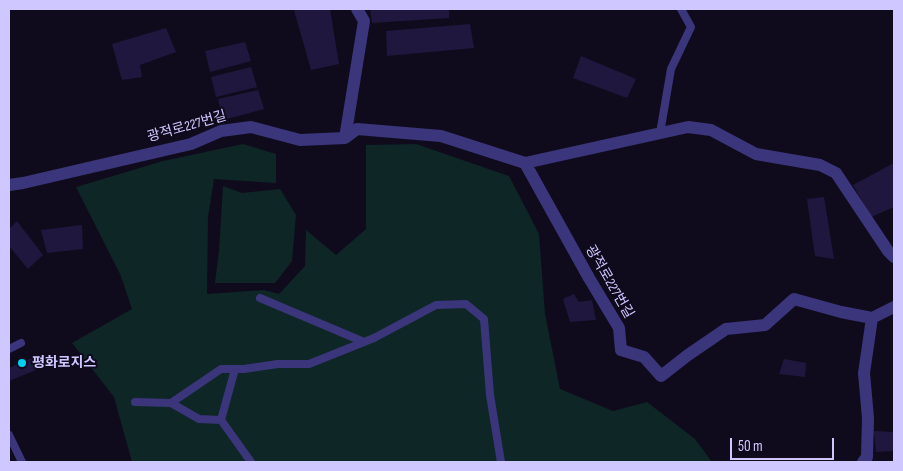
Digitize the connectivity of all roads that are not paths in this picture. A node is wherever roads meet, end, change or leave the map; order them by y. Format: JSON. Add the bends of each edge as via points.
{"nodes":[{"id":1,"x":357,"y":9,"type":"edge"},
{"id":2,"x":681,"y":9,"type":"edge"},
{"id":3,"x":660,"y":133,"type":"junction"},
{"id":4,"x":345,"y":138,"type":"junction"},
{"id":5,"x":525,"y":163,"type":"junction"},
{"id":6,"x":9,"y":185,"type":"edge"},
{"id":7,"x":894,"y":256,"type":"edge"},
{"id":8,"x":260,"y":298,"type":"dead end"},
{"id":9,"x":894,"y":307,"type":"edge"},
{"id":10,"x":872,"y":318,"type":"junction"},
{"id":11,"x":364,"y":342,"type":"junction"},
{"id":12,"x":20,"y":343,"type":"dead end"},
{"id":13,"x":9,"y":349,"type":"edge"},
{"id":14,"x":235,"y":369,"type":"junction"},
{"id":15,"x":135,"y":402,"type":"dead end"},
{"id":16,"x":171,"y":403,"type":"junction"},
{"id":17,"x":221,"y":420,"type":"junction"},
{"id":18,"x":9,"y":435,"type":"edge"},
{"id":19,"x":22,"y":462,"type":"edge"},
{"id":20,"x":251,"y":462,"type":"edge"},
{"id":21,"x":501,"y":462,"type":"edge"},
{"id":22,"x":863,"y":462,"type":"edge"}],
"edges":[{"from":1,"to":4,"type":"street","via":[[364,20]]},
{"from":2,"to":3,"type":"lane","via":[[691,28],[671,69]]},
{"from":3,"to":5,"type":"street"},
{"from":3,"to":7,"type":"street","via":[[688,127],[711,130],[756,154],[820,165],[836,173]]},
{"from":4,"to":5,"type":"street","name":"광적로227번길","via":[[357,129],[441,136]]},
{"from":4,"to":6,"type":"street","name":"광적로227번길","via":[[300,140],[251,127],[221,131],[191,144]]},
{"from":5,"to":10,"type":"street","name":"광적로227번길","via":[[619,328],[622,350],[644,357],[661,376],[726,329],[765,325],[794,299]]},
{"from":8,"to":11,"type":"lane"},
{"from":9,"to":10,"type":"street"},
{"from":10,"to":22,"type":"street","via":[[864,373],[868,418],[867,457]]},
{"from":11,"to":14,"type":"lane","via":[[309,364]]},
{"from":11,"to":21,"type":"lane","via":[[436,305],[466,304],[484,319],[490,396]]},
{"from":12,"to":13,"type":"lane"},
{"from":14,"to":16,"type":"lane","via":[[221,370]]},
{"from":14,"to":17,"type":"lane"},
{"from":15,"to":16,"type":"lane"},
{"from":16,"to":17,"type":"lane","via":[[199,419]]},
{"from":17,"to":20,"type":"lane"},
{"from":18,"to":19,"type":"lane"}]}
